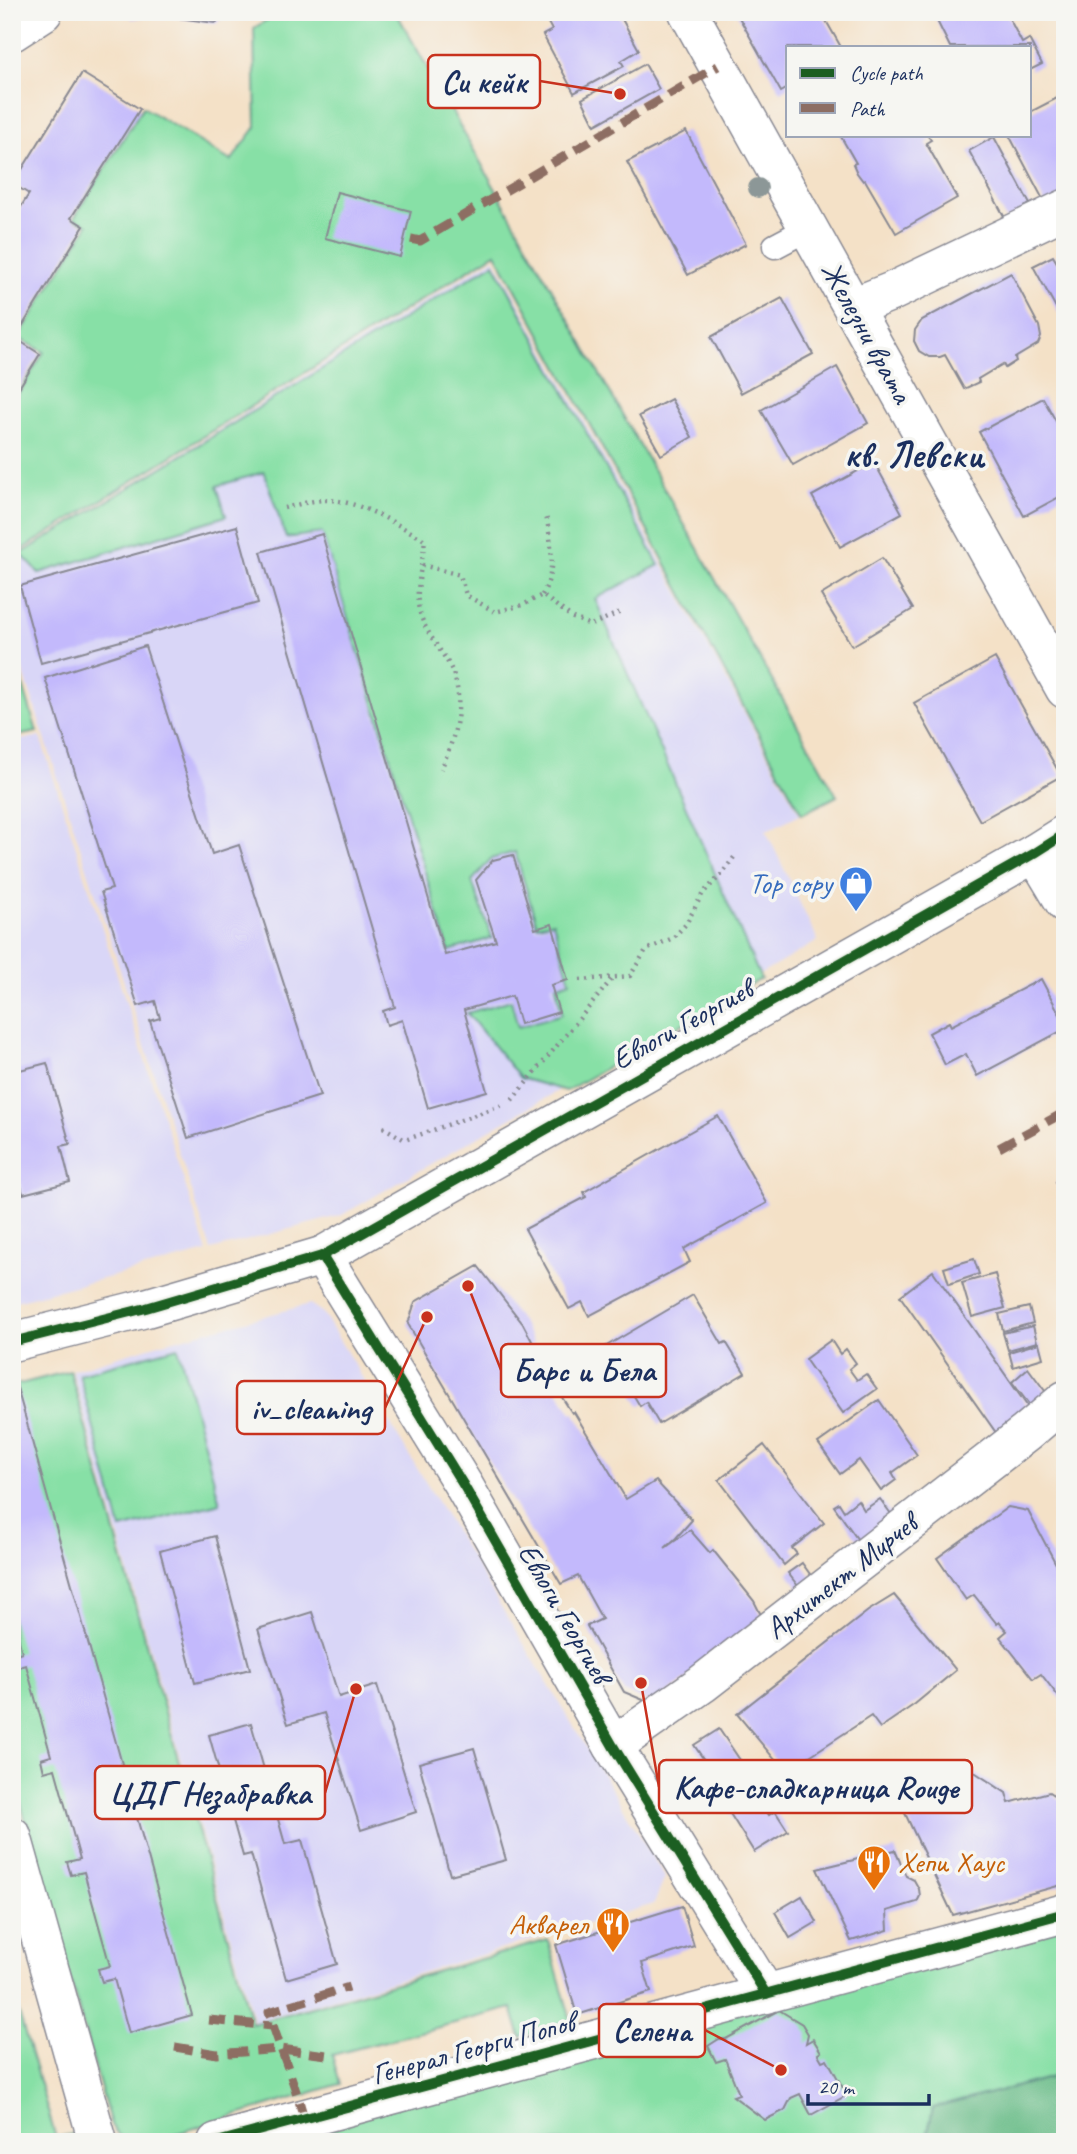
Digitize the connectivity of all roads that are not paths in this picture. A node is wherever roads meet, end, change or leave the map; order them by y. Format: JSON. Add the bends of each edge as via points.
{"nodes":[{"id":1,"x":43,"y":12,"type":"edge"},
{"id":2,"x":688,"y":12,"type":"edge"},
{"id":3,"x":12,"y":32,"type":"edge"},
{"id":4,"x":1065,"y":209,"type":"edge"},
{"id":5,"x":809,"y":228,"type":"junction"},
{"id":6,"x":775,"y":247,"type":"dead end"},
{"id":7,"x":853,"y":307,"type":"junction"},
{"id":8,"x":1065,"y":690,"type":"edge"},
{"id":9,"x":1050,"y":843,"type":"edge"},
{"id":10,"x":1065,"y":903,"type":"edge"},
{"id":11,"x":322,"y":1256,"type":"junction"},
{"id":12,"x":12,"y":1342,"type":"edge"},
{"id":13,"x":1065,"y":1400,"type":"edge"},
{"id":14,"x":613,"y":1746,"type":"junction"},
{"id":15,"x":12,"y":1836,"type":"edge"},
{"id":16,"x":1065,"y":1913,"type":"edge"},
{"id":17,"x":765,"y":1994,"type":"junction"},
{"id":18,"x":97,"y":2142,"type":"edge"},
{"id":19,"x":217,"y":2142,"type":"edge"}],
"edges":[{"from":1,"to":3,"type":"street"},
{"from":2,"to":5,"type":"street","name":"Железни врата"},
{"from":4,"to":7,"type":"street"},
{"from":5,"to":6,"type":"lane"},
{"from":5,"to":7,"type":"street","name":"Железни врата"},
{"from":7,"to":8,"type":"street","name":"Железни врата"},
{"from":9,"to":10,"type":"street"},
{"from":9,"to":11,"type":"street","name":"Евлоги Георгиев"},
{"from":11,"to":12,"type":"street","name":"Евлоги Георгиев"},
{"from":11,"to":14,"type":"street","name":"Евлоги Георгиев","via":[[464,1486]]},
{"from":13,"to":14,"type":"street","name":"Архитект Мирчев","via":[[702,1684]]},
{"from":14,"to":17,"type":"street","name":"Евлоги Георгиев"},
{"from":15,"to":18,"type":"street"},
{"from":16,"to":17,"type":"street","name":"Генерал Георги Попов"},
{"from":17,"to":19,"type":"street","name":"Генерал Георги Попов"}]}
